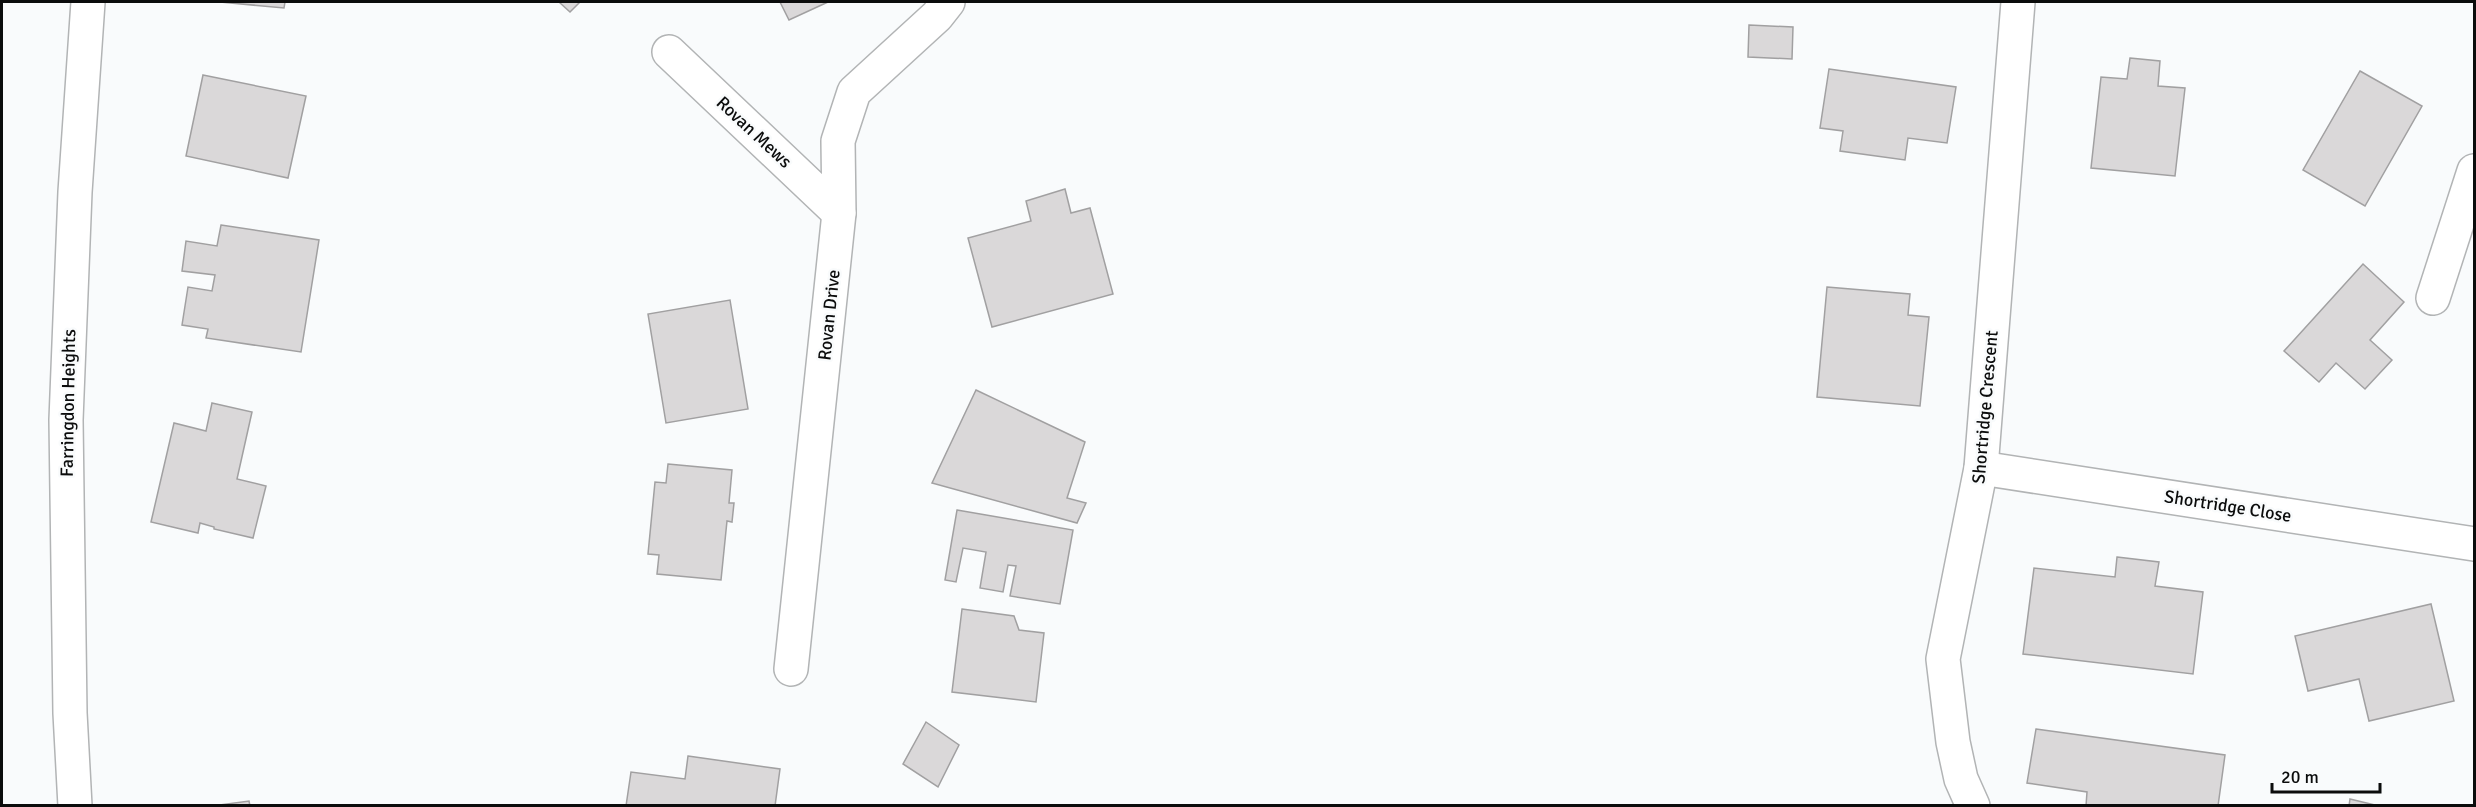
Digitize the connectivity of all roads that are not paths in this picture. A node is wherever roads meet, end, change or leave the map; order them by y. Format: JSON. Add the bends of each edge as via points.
{"nodes":[{"id":1,"x":88,"y":2,"type":"edge"},
{"id":2,"x":948,"y":2,"type":"edge"},
{"id":3,"x":2018,"y":2,"type":"edge"},
{"id":4,"x":669,"y":52,"type":"dead end"},
{"id":5,"x":2475,"y":171,"type":"edge"},
{"id":6,"x":839,"y":213,"type":"junction"},
{"id":7,"x":2433,"y":298,"type":"dead end"},
{"id":8,"x":1981,"y":468,"type":"junction"},
{"id":9,"x":2475,"y":544,"type":"edge"},
{"id":10,"x":791,"y":669,"type":"dead end"},
{"id":11,"x":75,"y":806,"type":"edge"},
{"id":12,"x":1973,"y":806,"type":"edge"}],
"edges":[{"from":1,"to":11,"type":"street","name":"Farringdon Heights","via":[[66,420]]},
{"from":2,"to":6,"type":"street","name":"Rovan Drive","via":[[854,92],[838,141]]},
{"from":3,"to":8,"type":"street","name":"Shortridge Crescent"},
{"from":4,"to":6,"type":"street","name":"Rovan Mews"},
{"from":5,"to":7,"type":"street"},
{"from":6,"to":10,"type":"street","name":"Rovan Drive"},
{"from":8,"to":9,"type":"street","name":"Shortridge Close"},
{"from":8,"to":12,"type":"street","name":"Shortridge Crescent","via":[[1943,659],[1953,742],[1961,779]]}]}
